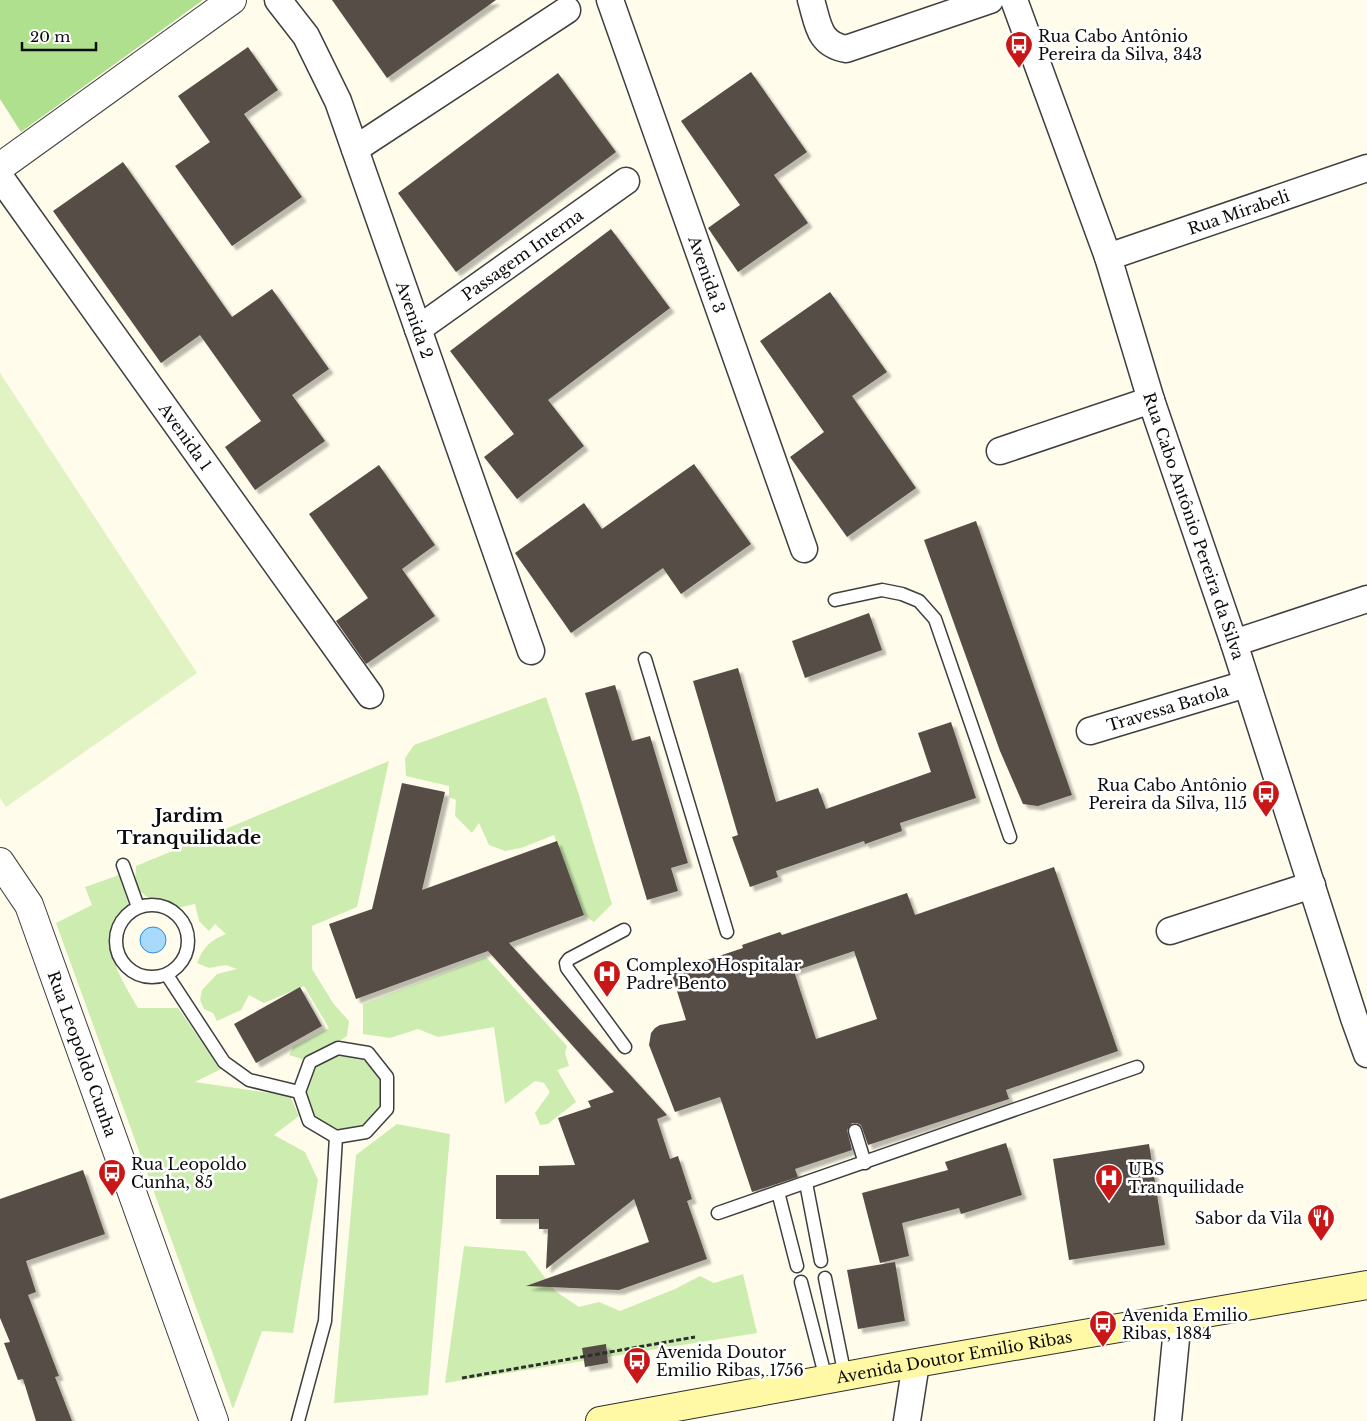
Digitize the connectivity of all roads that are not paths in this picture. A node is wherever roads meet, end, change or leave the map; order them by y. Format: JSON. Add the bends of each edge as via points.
{"nodes":[{"id":1,"x":232,"y":0,"type":"edge"},
{"id":2,"x":278,"y":0,"type":"edge"},
{"id":3,"x":610,"y":0,"type":"edge"},
{"id":4,"x":811,"y":0,"type":"edge"},
{"id":5,"x":990,"y":0,"type":"edge"},
{"id":6,"x":1014,"y":0,"type":"edge"},
{"id":7,"x":567,"y":10,"type":"dead end"},
{"id":8,"x":355,"y":149,"type":"junction"},
{"id":9,"x":0,"y":167,"type":"edge"},
{"id":10,"x":1367,"y":168,"type":"edge"},
{"id":11,"x":0,"y":177,"type":"edge"},
{"id":12,"x":626,"y":181,"type":"dead end"},
{"id":13,"x":1108,"y":257,"type":"junction"},
{"id":14,"x":418,"y":329,"type":"junction"},
{"id":15,"x":1151,"y":400,"type":"junction"},
{"id":16,"x":1000,"y":451,"type":"dead end"},
{"id":17,"x":804,"y":549,"type":"dead end"},
{"id":18,"x":1367,"y":598,"type":"edge"},
{"id":19,"x":835,"y":600,"type":"dead end"},
{"id":20,"x":1234,"y":643,"type":"junction"},
{"id":21,"x":531,"y":651,"type":"dead end"},
{"id":22,"x":646,"y":659,"type":"dead end"},
{"id":23,"x":1246,"y":684,"type":"junction"},
{"id":24,"x":370,"y":695,"type":"dead end"},
{"id":25,"x":1090,"y":731,"type":"dead end"},
{"id":26,"x":1010,"y":837,"type":"dead end"},
{"id":27,"x":0,"y":862,"type":"edge"},
{"id":28,"x":123,"y":865,"type":"dead end"},
{"id":29,"x":1312,"y":885,"type":"junction"},
{"id":30,"x":138,"y":907,"type":"junction"},
{"id":31,"x":624,"y":930,"type":"dead end"},
{"id":32,"x":1170,"y":931,"type":"dead end"},
{"id":33,"x":727,"y":932,"type":"dead end"},
{"id":34,"x":167,"y":974,"type":"junction"},
{"id":35,"x":1360,"y":1016,"type":"edge"},
{"id":36,"x":625,"y":1047,"type":"dead end"},
{"id":37,"x":1367,"y":1054,"type":"edge"},
{"id":38,"x":1137,"y":1067,"type":"dead end"},
{"id":39,"x":299,"y":1092,"type":"junction"},
{"id":40,"x":855,"y":1131,"type":"dead end"},
{"id":41,"x":336,"y":1137,"type":"junction"},
{"id":42,"x":865,"y":1163,"type":"junction"},
{"id":43,"x":806,"y":1183,"type":"junction"},
{"id":44,"x":778,"y":1192,"type":"junction"},
{"id":45,"x":718,"y":1213,"type":"dead end"},
{"id":46,"x":821,"y":1261,"type":"dead end"},
{"id":47,"x":797,"y":1266,"type":"dead end"},
{"id":48,"x":825,"y":1278,"type":"dead end"},
{"id":49,"x":801,"y":1282,"type":"dead end"},
{"id":50,"x":1367,"y":1285,"type":"edge"},
{"id":51,"x":1178,"y":1318,"type":"junction"},
{"id":52,"x":916,"y":1363,"type":"junction"},
{"id":53,"x":835,"y":1378,"type":"junction"},
{"id":54,"x":214,"y":1421,"type":"edge"},
{"id":55,"x":298,"y":1421,"type":"edge"},
{"id":56,"x":600,"y":1421,"type":"edge"},
{"id":57,"x":907,"y":1421,"type":"edge"},
{"id":58,"x":1168,"y":1421,"type":"edge"}],
"edges":[{"from":1,"to":9,"type":"street"},
{"from":2,"to":8,"type":"street","name":"Avenida 2","via":[[306,36],[338,101]]},
{"from":3,"to":17,"type":"street","name":"Avenida 3"},
{"from":4,"to":5,"type":"street","via":[[821,35],[837,48],[846,49]]},
{"from":6,"to":13,"type":"street","name":"Rua Cabo Antônio Pereira da Silva"},
{"from":7,"to":8,"type":"street"},
{"from":8,"to":14,"type":"street","name":"Avenida 2"},
{"from":10,"to":13,"type":"street","name":"Rua Mirabeli"},
{"from":11,"to":24,"type":"street","name":"Avenida 1"},
{"from":12,"to":14,"type":"street","name":"Passagem Interna"},
{"from":13,"to":15,"type":"street","name":"Rua Cabo Antônio Pereira da Silva"},
{"from":14,"to":21,"type":"street","name":"Avenida 2"},
{"from":15,"to":16,"type":"street"},
{"from":15,"to":20,"type":"street","name":"Rua Cabo Antônio Pereira da Silva"},
{"from":18,"to":20,"type":"street"},
{"from":19,"to":26,"type":"lane","via":[[882,590],[919,601],[935,619]]},
{"from":20,"to":23,"type":"street","name":"Rua Cabo Antônio Pereira da Silva"},
{"from":22,"to":33,"type":"lane"},
{"from":23,"to":25,"type":"street","name":"Travessa Batola"},
{"from":23,"to":29,"type":"street","name":"Rua Cabo Antônio Pereira da Silva"},
{"from":27,"to":54,"type":"street","name":"Rua Leopoldo Cunha","via":[[29,905]]},
{"from":28,"to":30,"type":"lane"},
{"from":29,"to":32,"type":"street"},
{"from":29,"to":35,"type":"street","name":"Rua Cabo Antônio Pereira da Silva"},
{"from":30,"to":34,"type":"lane","via":[[160,904],[180,916],[189,937],[184,959]]},
{"from":30,"to":34,"type":"lane","via":[[120,922],[115,944],[124,965],[144,977]]},
{"from":31,"to":36,"type":"lane","via":[[566,963]]},
{"from":34,"to":39,"type":"lane","via":[[224,1062],[249,1080]]},
{"from":35,"to":37,"type":"street","name":"Rua Cabo Antônio Pereira da Silva"},
{"from":38,"to":42,"type":"lane"},
{"from":39,"to":41,"type":"lane","via":[[309,1121]]},
{"from":39,"to":41,"type":"lane","via":[[310,1062],[338,1048],[368,1053],[388,1078],[387,1109],[366,1132]]},
{"from":40,"to":42,"type":"lane"},
{"from":41,"to":55,"type":"lane","via":[[325,1322]]},
{"from":42,"to":43,"type":"lane"},
{"from":43,"to":44,"type":"lane"},
{"from":43,"to":46,"type":"lane"},
{"from":44,"to":45,"type":"lane"},
{"from":44,"to":47,"type":"lane"},
{"from":48,"to":53,"type":"lane"},
{"from":49,"to":53,"type":"lane"},
{"from":50,"to":51,"type":"main road","name":"Avenida Doutor Emilio Ribas"},
{"from":51,"to":52,"type":"main road","name":"Avenida Doutor Emilio Ribas"},
{"from":51,"to":58,"type":"street"},
{"from":52,"to":53,"type":"main road","name":"Avenida Doutor Emilio Ribas"},
{"from":52,"to":57,"type":"street"},
{"from":53,"to":56,"type":"main road","name":"Avenida Doutor Emilio Ribas"}]}
